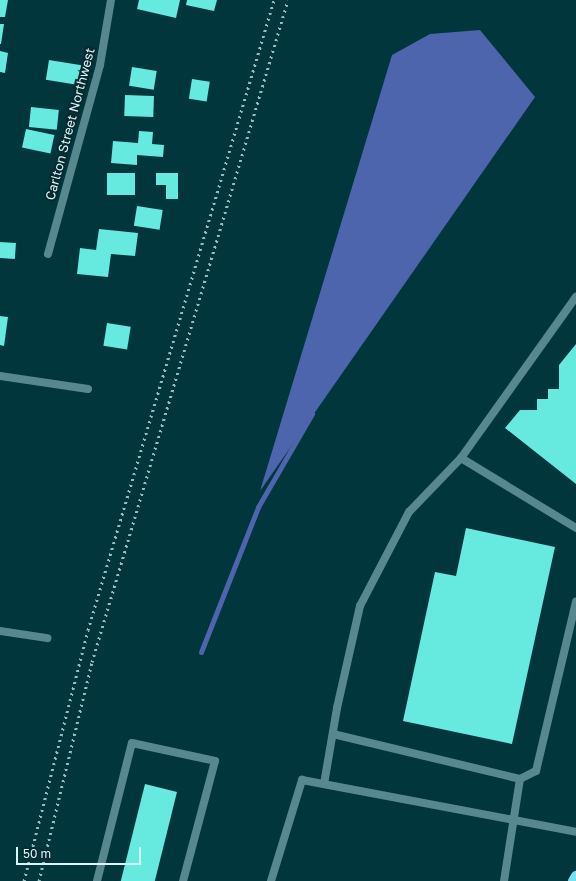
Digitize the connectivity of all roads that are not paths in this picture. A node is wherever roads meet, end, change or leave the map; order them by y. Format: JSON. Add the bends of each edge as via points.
{"nodes":[{"id":1,"x":111,"y":0,"type":"edge"},
{"id":2,"x":48,"y":254,"type":"dead end"},
{"id":3,"x":576,"y":297,"type":"edge"},
{"id":4,"x":0,"y":376,"type":"edge"},
{"id":5,"x":88,"y":389,"type":"dead end"},
{"id":6,"x":461,"y":458,"type":"junction"},
{"id":7,"x":576,"y":528,"type":"edge"},
{"id":8,"x":576,"y":602,"type":"edge"},
{"id":9,"x":0,"y":631,"type":"edge"},
{"id":10,"x":47,"y":638,"type":"dead end"},
{"id":11,"x":333,"y":734,"type":"junction"},
{"id":12,"x":520,"y":779,"type":"junction"},
{"id":13,"x":324,"y":784,"type":"junction"},
{"id":14,"x":514,"y":820,"type":"junction"},
{"id":15,"x":576,"y":832,"type":"edge"},
{"id":16,"x":576,"y":876,"type":"edge"},
{"id":17,"x":97,"y":881,"type":"edge"},
{"id":18,"x":183,"y":881,"type":"edge"},
{"id":19,"x":271,"y":881,"type":"edge"},
{"id":20,"x":504,"y":881,"type":"edge"},
{"id":21,"x":572,"y":881,"type":"edge"}],
"edges":[{"from":1,"to":2,"type":"street","name":"Carlton Street Northwest","via":[[100,65]]},
{"from":3,"to":6,"type":"street"},
{"from":4,"to":5,"type":"street"},
{"from":6,"to":7,"type":"street"},
{"from":6,"to":11,"type":"street","via":[[409,512],[360,606]]},
{"from":8,"to":12,"type":"street","via":[[536,771]]},
{"from":9,"to":10,"type":"street"},
{"from":11,"to":12,"type":"street"},
{"from":11,"to":13,"type":"street"},
{"from":12,"to":14,"type":"street"},
{"from":13,"to":14,"type":"street"},
{"from":13,"to":19,"type":"street","via":[[302,780]]},
{"from":14,"to":15,"type":"street"},
{"from":14,"to":20,"type":"street"},
{"from":16,"to":21,"type":"main road"},
{"from":17,"to":18,"type":"street","via":[[132,742],[215,760]]}]}
